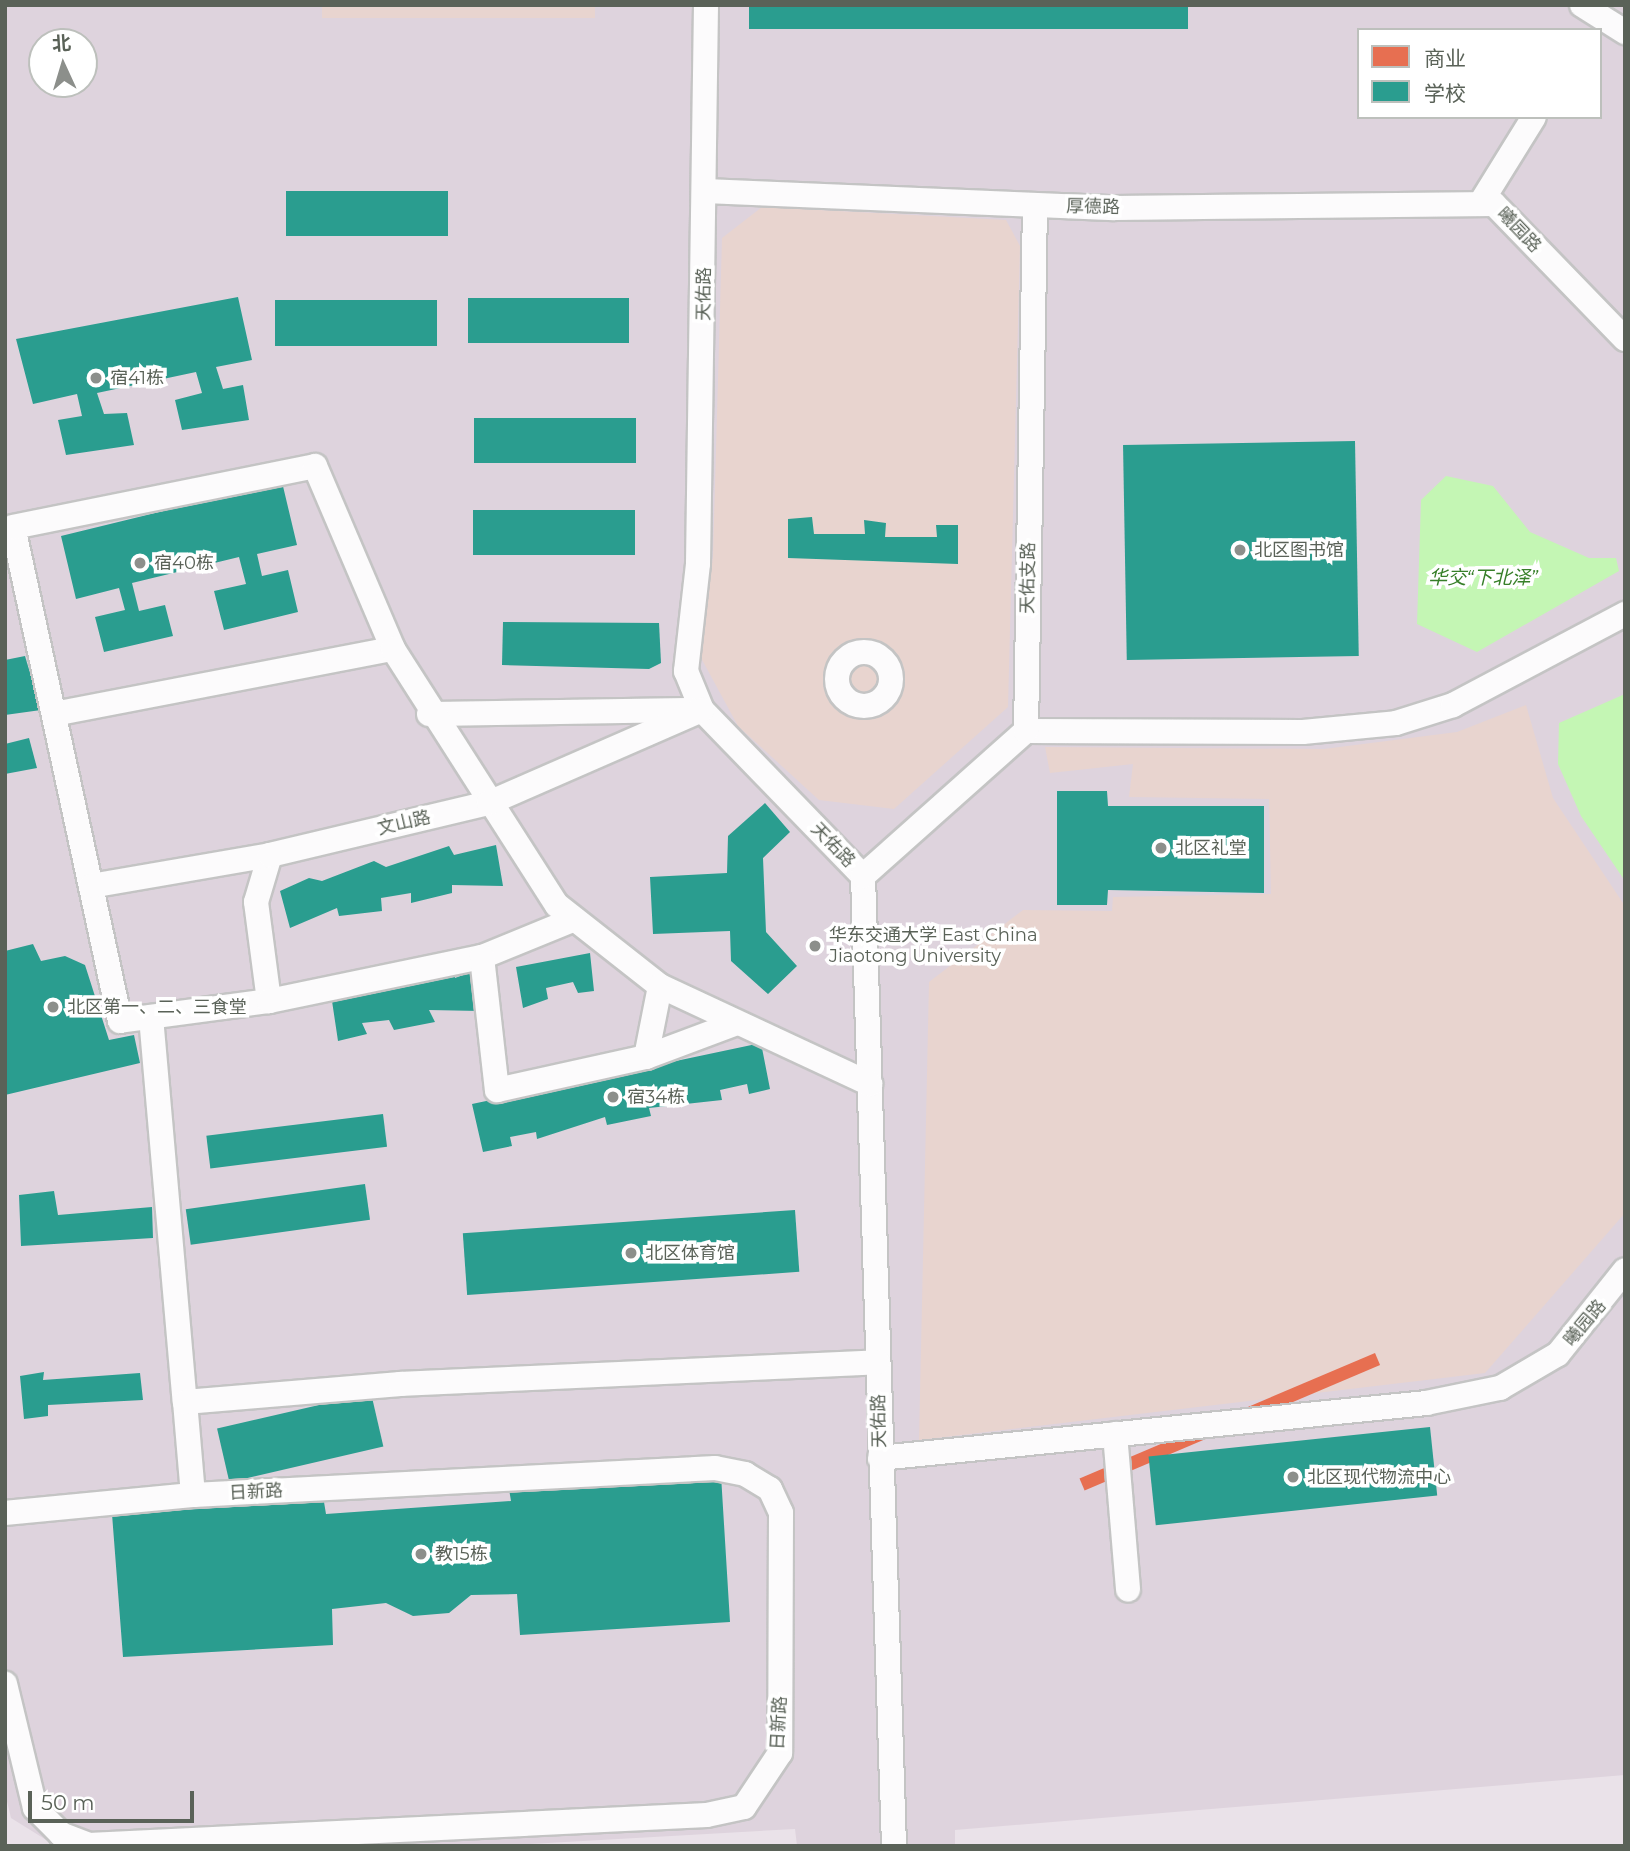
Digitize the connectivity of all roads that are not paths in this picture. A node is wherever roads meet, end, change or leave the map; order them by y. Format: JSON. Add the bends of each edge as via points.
{"nodes":[{"id":1,"x":706,"y":5,"type":"edge"},
{"id":2,"x":1590,"y":13,"type":"edge"},
{"id":3,"x":1625,"y":32,"type":"edge"},
{"id":4,"x":1533,"y":119,"type":"edge"},
{"id":5,"x":705,"y":191,"type":"junction"},
{"id":6,"x":1480,"y":204,"type":"junction"},
{"id":7,"x":1035,"y":206,"type":"junction"},
{"id":8,"x":1625,"y":339,"type":"edge"},
{"id":9,"x":1625,"y":614,"type":"edge"},
{"id":10,"x":393,"y":649,"type":"junction"},
{"id":11,"x":702,"y":710,"type":"junction"},
{"id":12,"x":54,"y":714,"type":"junction"},
{"id":13,"x":429,"y":714,"type":"junction"},
{"id":14,"x":1026,"y":731,"type":"junction"},
{"id":15,"x":489,"y":803,"type":"junction"},
{"id":16,"x":270,"y":855,"type":"junction"},
{"id":17,"x":863,"y":876,"type":"junction"},
{"id":18,"x":90,"y":886,"type":"junction"},
{"id":19,"x":575,"y":919,"type":"junction"},
{"id":20,"x":482,"y":957,"type":"junction"},
{"id":21,"x":660,"y":986,"type":"junction"},
{"id":22,"x":269,"y":1001,"type":"junction"},
{"id":23,"x":151,"y":1017,"type":"junction"},
{"id":24,"x":737,"y":1023,"type":"junction"},
{"id":25,"x":646,"y":1057,"type":"junction"},
{"id":26,"x":870,"y":1084,"type":"junction"},
{"id":27,"x":1625,"y":1270,"type":"edge"},
{"id":28,"x":877,"y":1363,"type":"junction"},
{"id":29,"x":185,"y":1402,"type":"junction"},
{"id":30,"x":1115,"y":1434,"type":"junction"},
{"id":31,"x":880,"y":1458,"type":"junction"},
{"id":32,"x":193,"y":1495,"type":"junction"},
{"id":33,"x":5,"y":1513,"type":"edge"},
{"id":34,"x":1128,"y":1589,"type":"dead end"},
{"id":35,"x":5,"y":1684,"type":"edge"},
{"id":36,"x":894,"y":1846,"type":"edge"}],
"edges":[{"from":1,"to":5,"type":"street","name":"天佑路"},
{"from":2,"to":3,"type":"street"},
{"from":4,"to":6,"type":"street","name":"曦园路"},
{"from":5,"to":7,"type":"street","name":"厚德路"},
{"from":5,"to":11,"type":"street","name":"天佑路","via":[[698,564],[686,671]]},
{"from":6,"to":7,"type":"street","name":"厚德路"},
{"from":6,"to":8,"type":"street","name":"曦园路","via":[[1494,204]]},
{"from":7,"to":14,"type":"street","name":"天佑支路"},
{"from":9,"to":14,"type":"street","via":[[1453,705],[1396,723],[1303,732]]},
{"from":10,"to":12,"type":"street"},
{"from":10,"to":12,"type":"street","via":[[315,466],[13,527]]},
{"from":10,"to":13,"type":"street"},
{"from":11,"to":13,"type":"street"},
{"from":11,"to":15,"type":"street","name":"文山路"},
{"from":11,"to":17,"type":"street","name":"天佑路"},
{"from":12,"to":18,"type":"street"},
{"from":13,"to":15,"type":"street"},
{"from":14,"to":17,"type":"street"},
{"from":15,"to":16,"type":"street","name":"文山路"},
{"from":15,"to":19,"type":"street","via":[[557,905]]},
{"from":16,"to":18,"type":"street","name":"文山路"},
{"from":16,"to":22,"type":"street","via":[[256,902]]},
{"from":17,"to":26,"type":"street","name":"天佑路"},
{"from":18,"to":23,"type":"street","via":[[120,1021]]},
{"from":19,"to":20,"type":"street"},
{"from":19,"to":21,"type":"street"},
{"from":20,"to":22,"type":"street"},
{"from":20,"to":25,"type":"street","via":[[497,1090]]},
{"from":21,"to":24,"type":"street"},
{"from":21,"to":25,"type":"street"},
{"from":22,"to":23,"type":"street"},
{"from":23,"to":29,"type":"street"},
{"from":24,"to":25,"type":"street"},
{"from":24,"to":26,"type":"street"},
{"from":26,"to":28,"type":"street","name":"天佑路"},
{"from":27,"to":30,"type":"street","name":"曦园路","via":[[1558,1354],[1500,1388],[1426,1403]]},
{"from":28,"to":29,"type":"street","via":[[400,1384]]},
{"from":28,"to":31,"type":"street","name":"天佑路"},
{"from":29,"to":32,"type":"street"},
{"from":30,"to":31,"type":"street","name":"曦园路"},
{"from":30,"to":34,"type":"street"},
{"from":31,"to":36,"type":"street","name":"天佑路"},
{"from":32,"to":33,"type":"street","name":"日新路"},
{"from":32,"to":35,"type":"street","name":"日新路","via":[[715,1468],[745,1474],[770,1489],[781,1513],[780,1753],[744,1807],[707,1815],[89,1845],[61,1834],[35,1808]]}]}
